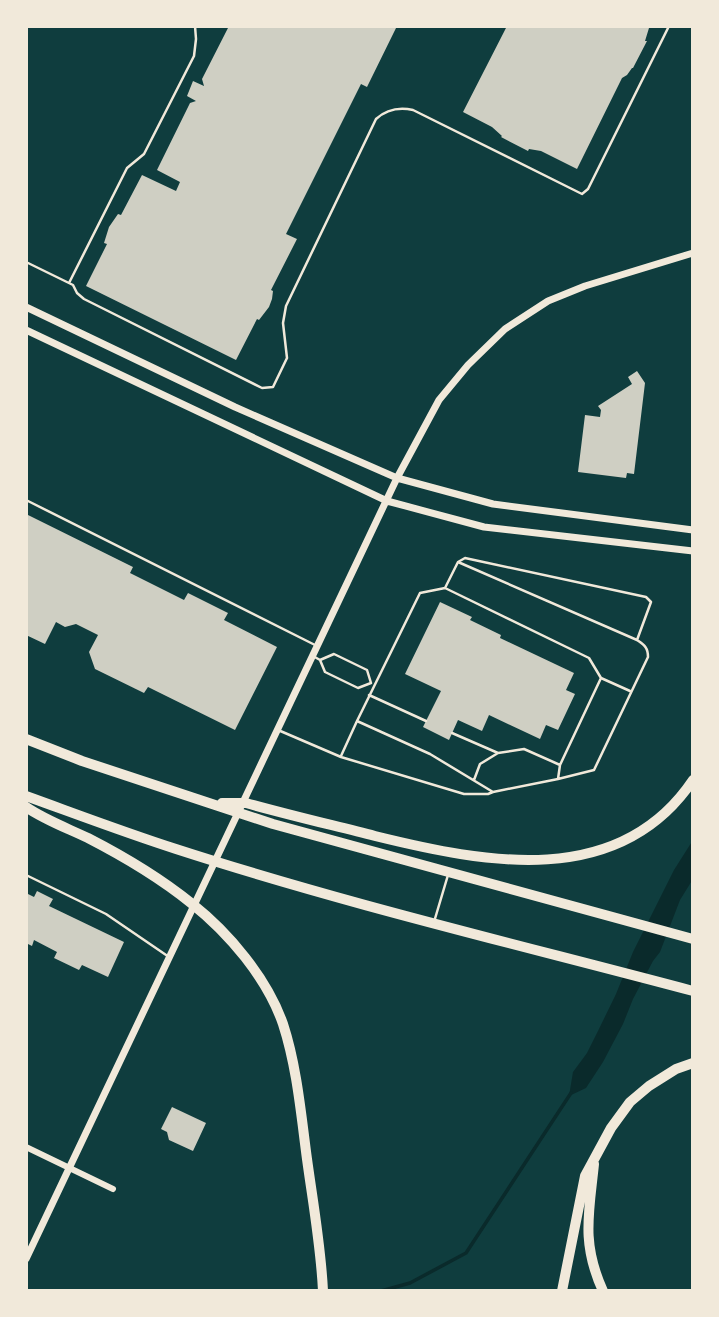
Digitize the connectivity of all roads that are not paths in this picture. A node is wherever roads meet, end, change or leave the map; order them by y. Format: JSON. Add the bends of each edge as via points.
{"nodes":[{"id":1,"x":195,"y":26,"type":"edge"},
{"id":2,"x":668,"y":26,"type":"edge"},
{"id":3,"x":693,"y":253,"type":"edge"},
{"id":4,"x":26,"y":262,"type":"edge"},
{"id":5,"x":69,"y":283,"type":"junction"},
{"id":6,"x":26,"y":307,"type":"edge"},
{"id":7,"x":26,"y":330,"type":"edge"},
{"id":8,"x":397,"y":478,"type":"junction"},
{"id":9,"x":26,"y":500,"type":"edge"},
{"id":10,"x":387,"y":501,"type":"junction"},
{"id":11,"x":693,"y":530,"type":"edge"},
{"id":12,"x":693,"y":551,"type":"edge"},
{"id":13,"x":458,"y":562,"type":"junction"},
{"id":14,"x":445,"y":588,"type":"junction"},
{"id":15,"x":637,"y":640,"type":"junction"},
{"id":16,"x":318,"y":646,"type":"junction"},
{"id":17,"x":316,"y":658,"type":"junction"},
{"id":18,"x":601,"y":678,"type":"junction"},
{"id":19,"x":631,"y":692,"type":"junction"},
{"id":20,"x":369,"y":695,"type":"junction"},
{"id":21,"x":357,"y":721,"type":"junction"},
{"id":22,"x":426,"y":721,"type":"dead end"},
{"id":23,"x":278,"y":730,"type":"junction"},
{"id":24,"x":452,"y":733,"type":"dead end"},
{"id":25,"x":26,"y":739,"type":"edge"},
{"id":26,"x":498,"y":753,"type":"junction"},
{"id":27,"x":341,"y":757,"type":"junction"},
{"id":28,"x":560,"y":765,"type":"junction"},
{"id":29,"x":558,"y":779,"type":"junction"},
{"id":30,"x":474,"y":780,"type":"junction"},
{"id":31,"x":693,"y":780,"type":"edge"},
{"id":32,"x":493,"y":792,"type":"junction"},
{"id":33,"x":26,"y":796,"type":"edge"},
{"id":34,"x":203,"y":801,"type":"junction"},
{"id":35,"x":26,"y":807,"type":"edge"},
{"id":36,"x":449,"y":871,"type":"junction"},
{"id":37,"x":26,"y":875,"type":"edge"},
{"id":38,"x":434,"y":923,"type":"junction"},
{"id":39,"x":692,"y":939,"type":"edge"},
{"id":40,"x":170,"y":957,"type":"junction"},
{"id":41,"x":693,"y":991,"type":"edge"},
{"id":42,"x":693,"y":1063,"type":"edge"},
{"id":43,"x":26,"y":1147,"type":"edge"},
{"id":44,"x":595,"y":1157,"type":"junction"},
{"id":45,"x":69,"y":1168,"type":"junction"},
{"id":46,"x":113,"y":1189,"type":"dead end"},
{"id":47,"x":26,"y":1259,"type":"edge"},
{"id":48,"x":323,"y":1291,"type":"edge"},
{"id":49,"x":562,"y":1291,"type":"edge"},
{"id":50,"x":603,"y":1291,"type":"edge"}],
"edges":[{"from":1,"to":5,"type":"lane","via":[[194,56],[144,154],[127,168]]},
{"from":2,"to":5,"type":"lane","via":[[582,194],[413,110],[394,109],[373,122],[286,306],[287,358],[272,387],[262,388],[84,299]]},
{"from":3,"to":8,"type":"street","via":[[585,286],[548,301],[505,329],[439,400]]},
{"from":4,"to":5,"type":"lane"},
{"from":6,"to":8,"type":"street"},
{"from":7,"to":10,"type":"street"},
{"from":8,"to":10,"type":"street"},
{"from":8,"to":11,"type":"street","via":[[493,504]]},
{"from":9,"to":16,"type":"lane"},
{"from":10,"to":12,"type":"street","via":[[484,527]]},
{"from":10,"to":16,"type":"street"},
{"from":13,"to":14,"type":"lane"},
{"from":13,"to":15,"type":"lane"},
{"from":13,"to":15,"type":"lane","via":[[465,558],[646,597],[651,602]]},
{"from":14,"to":18,"type":"lane","via":[[589,658]]},
{"from":14,"to":20,"type":"lane","via":[[420,593]]},
{"from":15,"to":19,"type":"lane","via":[[648,650],[648,657]]},
{"from":16,"to":17,"type":"street"},
{"from":17,"to":17,"type":"lane","via":[[325,672],[358,688],[371,683],[367,670],[334,654]]},
{"from":17,"to":23,"type":"street"},
{"from":18,"to":19,"type":"lane"},
{"from":18,"to":28,"type":"lane"},
{"from":19,"to":29,"type":"lane","via":[[594,770]]},
{"from":20,"to":21,"type":"lane"},
{"from":20,"to":22,"type":"lane"},
{"from":21,"to":27,"type":"lane"},
{"from":21,"to":30,"type":"lane"},
{"from":23,"to":27,"type":"lane"},
{"from":23,"to":40,"type":"street"},
{"from":24,"to":26,"type":"lane"},
{"from":25,"to":34,"type":"highway"},
{"from":26,"to":28,"type":"lane","via":[[524,749]]},
{"from":26,"to":30,"type":"lane","via":[[480,764]]},
{"from":27,"to":32,"type":"lane","via":[[464,794]]},
{"from":28,"to":29,"type":"lane"},
{"from":29,"to":32,"type":"lane"},
{"from":30,"to":32,"type":"lane"},
{"from":31,"to":34,"type":"highway","via":[[657,821],[633,836],[563,859],[456,855],[246,803]]},
{"from":33,"to":38,"type":"highway","via":[[251,873]]},
{"from":34,"to":36,"type":"highway"},
{"from":35,"to":48,"type":"highway","via":[[90,839],[191,903],[240,950],[257,974],[282,1022],[297,1087]]},
{"from":36,"to":38,"type":"lane"},
{"from":36,"to":39,"type":"highway"},
{"from":37,"to":40,"type":"lane","via":[[106,914]]},
{"from":38,"to":41,"type":"highway"},
{"from":40,"to":45,"type":"street"},
{"from":42,"to":44,"type":"highway","via":[[649,1086],[630,1102]]},
{"from":43,"to":45,"type":"street"},
{"from":44,"to":49,"type":"highway","via":[[585,1176]]},
{"from":44,"to":50,"type":"highway","via":[[588,1243]]},
{"from":45,"to":46,"type":"street"},
{"from":45,"to":47,"type":"street"}]}
